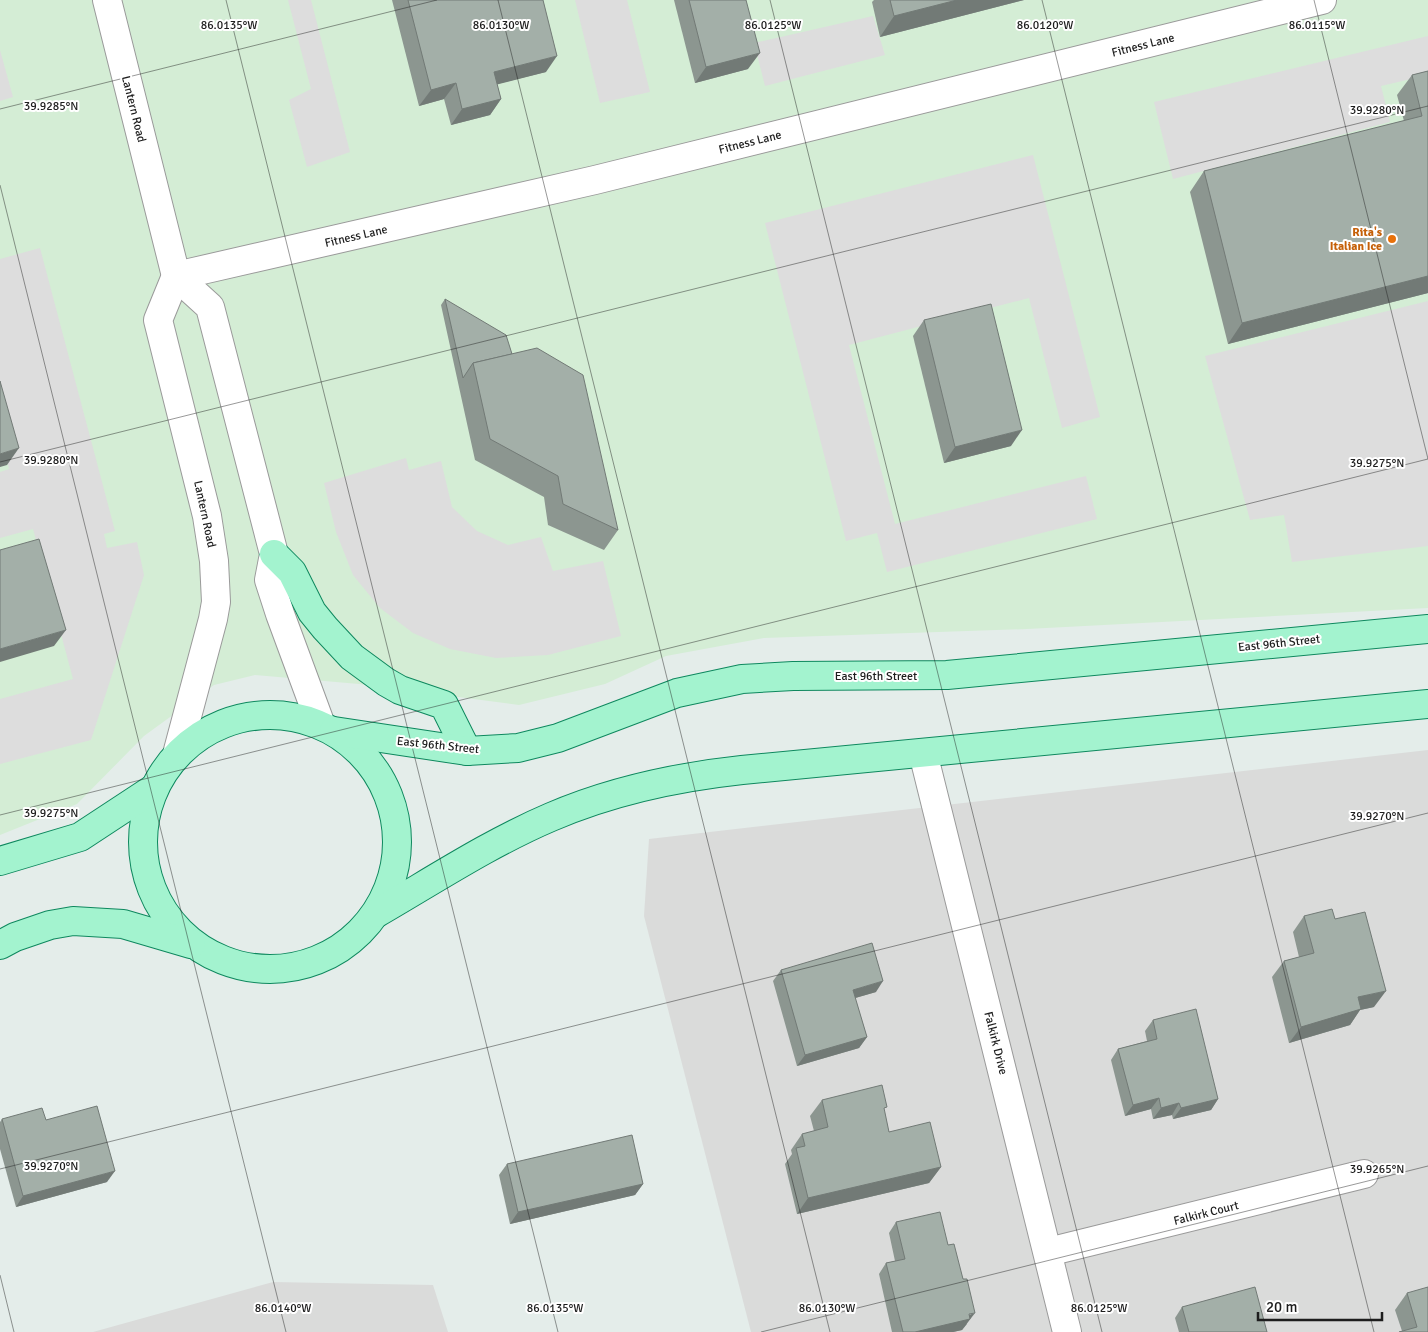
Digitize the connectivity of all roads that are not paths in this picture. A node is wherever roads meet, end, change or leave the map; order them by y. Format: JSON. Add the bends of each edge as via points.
{"nodes":[{"id":1,"x":107,"y":0,"type":"edge"},
{"id":2,"x":1322,"y":0,"type":"edge"},
{"id":3,"x":176,"y":276,"type":"junction"},
{"id":4,"x":274,"y":554,"type":"junction"},
{"id":5,"x":1428,"y":629,"type":"edge"},
{"id":6,"x":1428,"y":704,"type":"edge"},
{"id":7,"x":328,"y":728,"type":"junction"},
{"id":8,"x":467,"y":750,"type":"junction"},
{"id":9,"x":923,"y":753,"type":"junction"},
{"id":10,"x":177,"y":754,"type":"junction"},
{"id":11,"x":153,"y":789,"type":"junction"},
{"id":12,"x":0,"y":860,"type":"edge"},
{"id":13,"x":377,"y":913,"type":"junction"},
{"id":14,"x":192,"y":944,"type":"junction"},
{"id":15,"x":0,"y":945,"type":"edge"},
{"id":16,"x":1364,"y":1174,"type":"dead end"},
{"id":17,"x":1048,"y":1252,"type":"junction"},
{"id":18,"x":1067,"y":1332,"type":"edge"}],
"edges":[{"from":1,"to":3,"type":"street","name":"Lantern Road"},
{"from":2,"to":3,"type":"street","name":"Fitness Lane","via":[[604,178]]},
{"from":3,"to":4,"type":"street","via":[[210,307]]},
{"from":3,"to":10,"type":"street","name":"Lantern Road","via":[[158,320],[207,516],[216,586],[213,619]]},
{"from":4,"to":7,"type":"street","via":[[269,580]]},
{"from":4,"to":8,"type":"main road","via":[[292,572],[312,612],[338,643],[386,682],[444,705]]},
{"from":5,"to":8,"type":"main road","name":"East 96th Street","via":[[947,675],[742,679],[670,695],[558,738],[518,748]]},
{"from":6,"to":9,"type":"main road"},
{"from":7,"to":8,"type":"main road","name":"East 96th Street"},
{"from":7,"to":10,"type":"main road","name":"East 96th Street","via":[[294,717],[252,715],[211,728]]},
{"from":7,"to":13,"type":"main road","via":[[366,758],[389,793],[398,834],[394,875]]},
{"from":9,"to":13,"type":"main road","via":[[707,774],[611,796],[517,833]]},
{"from":9,"to":17,"type":"street","name":"Falkirk Drive"},
{"from":10,"to":11,"type":"main road","name":"East 96th Street"},
{"from":11,"to":12,"type":"main road","via":[[80,837]]},
{"from":11,"to":14,"type":"main road","via":[[142,830],[145,873],[162,913]]},
{"from":13,"to":14,"type":"main road","via":[[348,943],[312,963],[270,971],[228,963]]},
{"from":14,"to":15,"type":"main road","via":[[123,924],[73,921],[50,924]]},
{"from":16,"to":17,"type":"street","name":"Falkirk Court"},
{"from":17,"to":18,"type":"street","name":"Falkirk Drive"}]}
